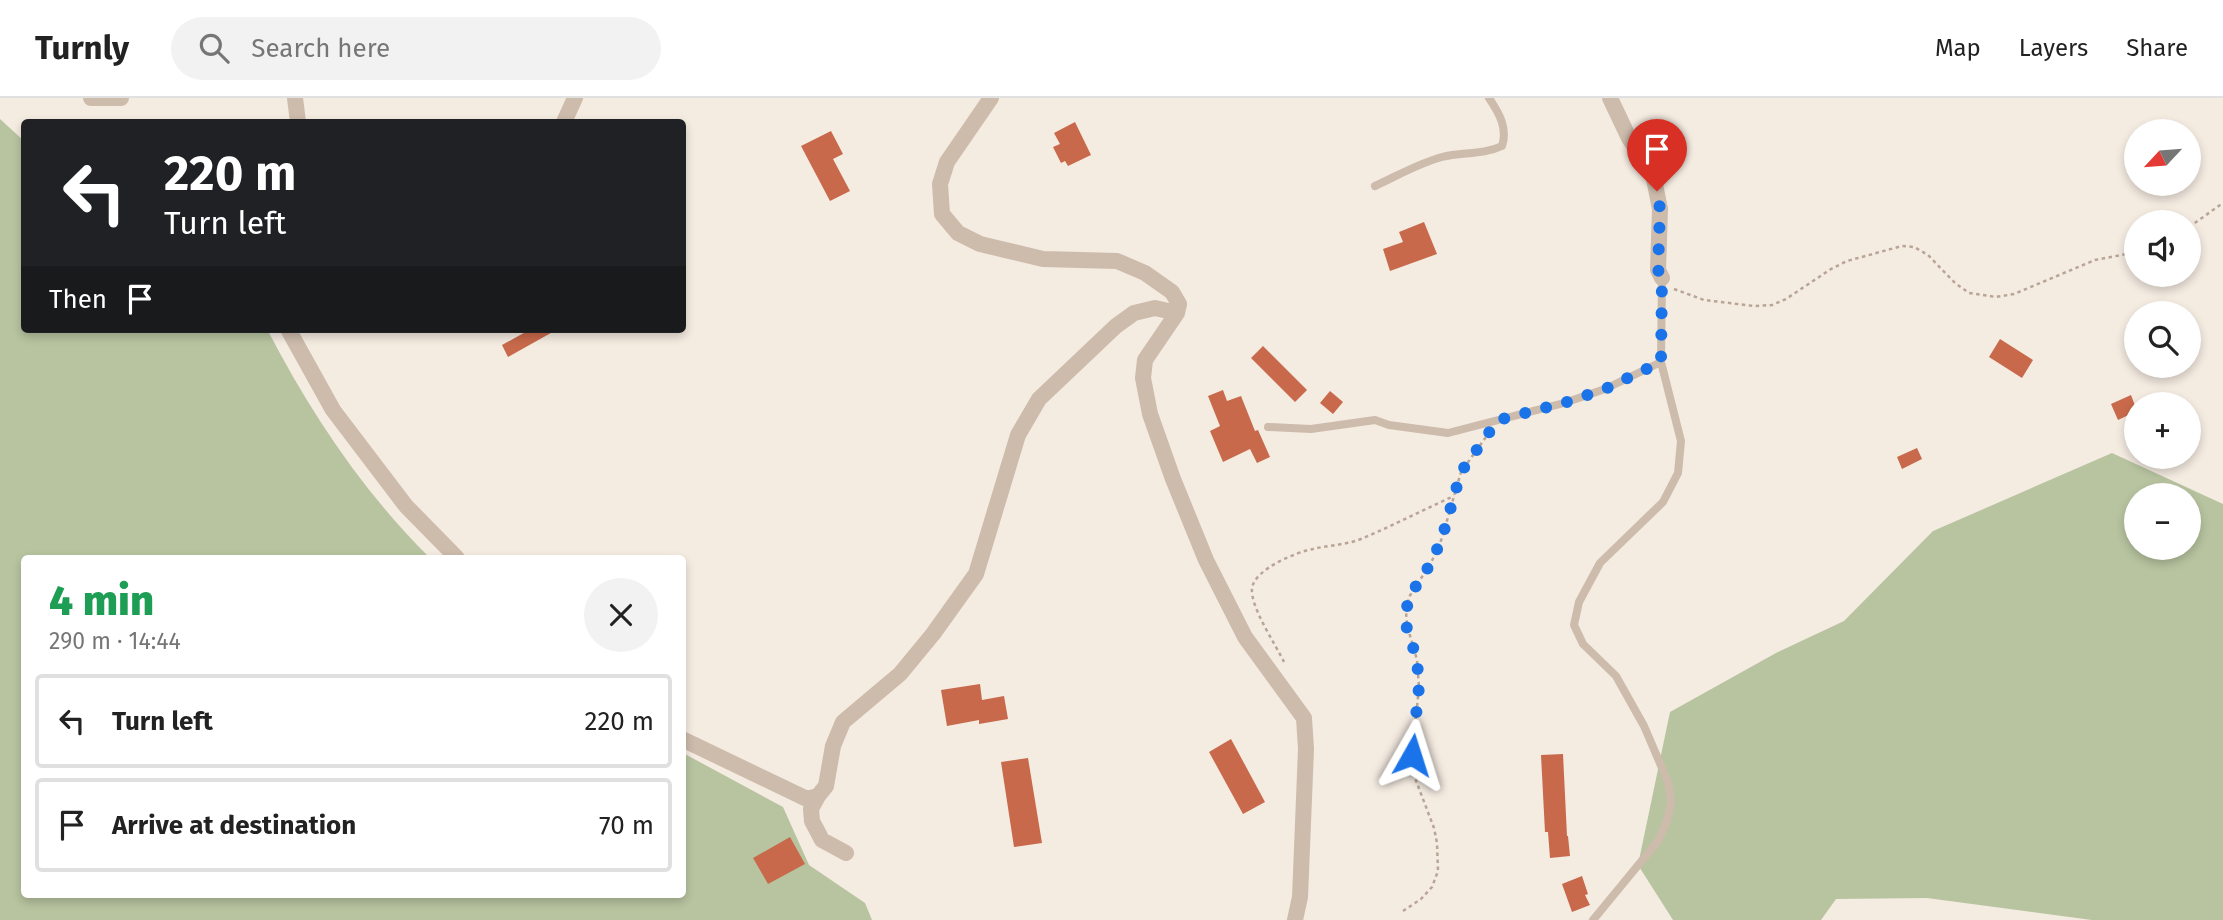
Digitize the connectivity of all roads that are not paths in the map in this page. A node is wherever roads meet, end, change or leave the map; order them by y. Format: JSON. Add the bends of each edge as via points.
{"nodes":[{"id":1,"x":91,"y":98,"type":"edge"},
{"id":2,"x":121,"y":98,"type":"edge"},
{"id":3,"x":295,"y":98,"type":"edge"},
{"id":4,"x":575,"y":98,"type":"edge"},
{"id":5,"x":991,"y":98,"type":"edge"},
{"id":6,"x":1489,"y":98,"type":"edge"},
{"id":7,"x":1610,"y":98,"type":"edge"},
{"id":8,"x":298,"y":119,"type":"edge"},
{"id":9,"x":565,"y":119,"type":"edge"},
{"id":10,"x":1376,"y":186,"type":"dead end"},
{"id":11,"x":1662,"y":278,"type":"joint"},
{"id":12,"x":1177,"y":313,"type":"junction"},
{"id":13,"x":290,"y":333,"type":"edge"},
{"id":14,"x":1661,"y":362,"type":"junction"},
{"id":15,"x":1268,"y":427,"type":"dead end"},
{"id":16,"x":454,"y":555,"type":"edge"},
{"id":17,"x":686,"y":741,"type":"edge"},
{"id":18,"x":818,"y":796,"type":"junction"},
{"id":19,"x":846,"y":853,"type":"dead end"},
{"id":20,"x":1295,"y":920,"type":"edge"},
{"id":21,"x":1593,"y":920,"type":"edge"}],
"edges":[{"from":1,"to":2,"type":"street"},
{"from":3,"to":8,"type":"street"},
{"from":4,"to":9,"type":"street"},
{"from":5,"to":12,"type":"street","via":[[947,162],[940,184],[942,214],[958,233],[980,244],[1043,259],[1117,261],[1172,292],[1179,304]]},
{"from":6,"to":10,"type":"lane","via":[[1504,127],[1502,146],[1445,156]]},
{"from":7,"to":11,"type":"street","via":[[1653,174],[1660,209],[1658,270]]},
{"from":11,"to":14,"type":"lane"},
{"from":12,"to":18,"type":"street","via":[[1155,308],[1134,313],[1039,399],[1018,435],[976,574],[901,674],[843,722],[833,746],[826,786]]},
{"from":12,"to":20,"type":"street","via":[[1145,360],[1143,379],[1150,414],[1206,560],[1245,637],[1304,718],[1300,897]]},
{"from":13,"to":16,"type":"street","via":[[333,410],[406,506]]},
{"from":14,"to":15,"type":"lane","via":[[1564,403],[1448,433],[1375,420],[1311,429]]},
{"from":14,"to":21,"type":"lane","via":[[1681,441],[1678,472],[1663,502],[1600,563],[1579,602],[1574,625],[1583,644],[1616,676],[1644,726],[1668,782],[1671,802],[1658,841]]},
{"from":17,"to":18,"type":"street","via":[[807,799]]},
{"from":18,"to":19,"type":"street","via":[[811,809],[812,821],[822,840]]}]}
